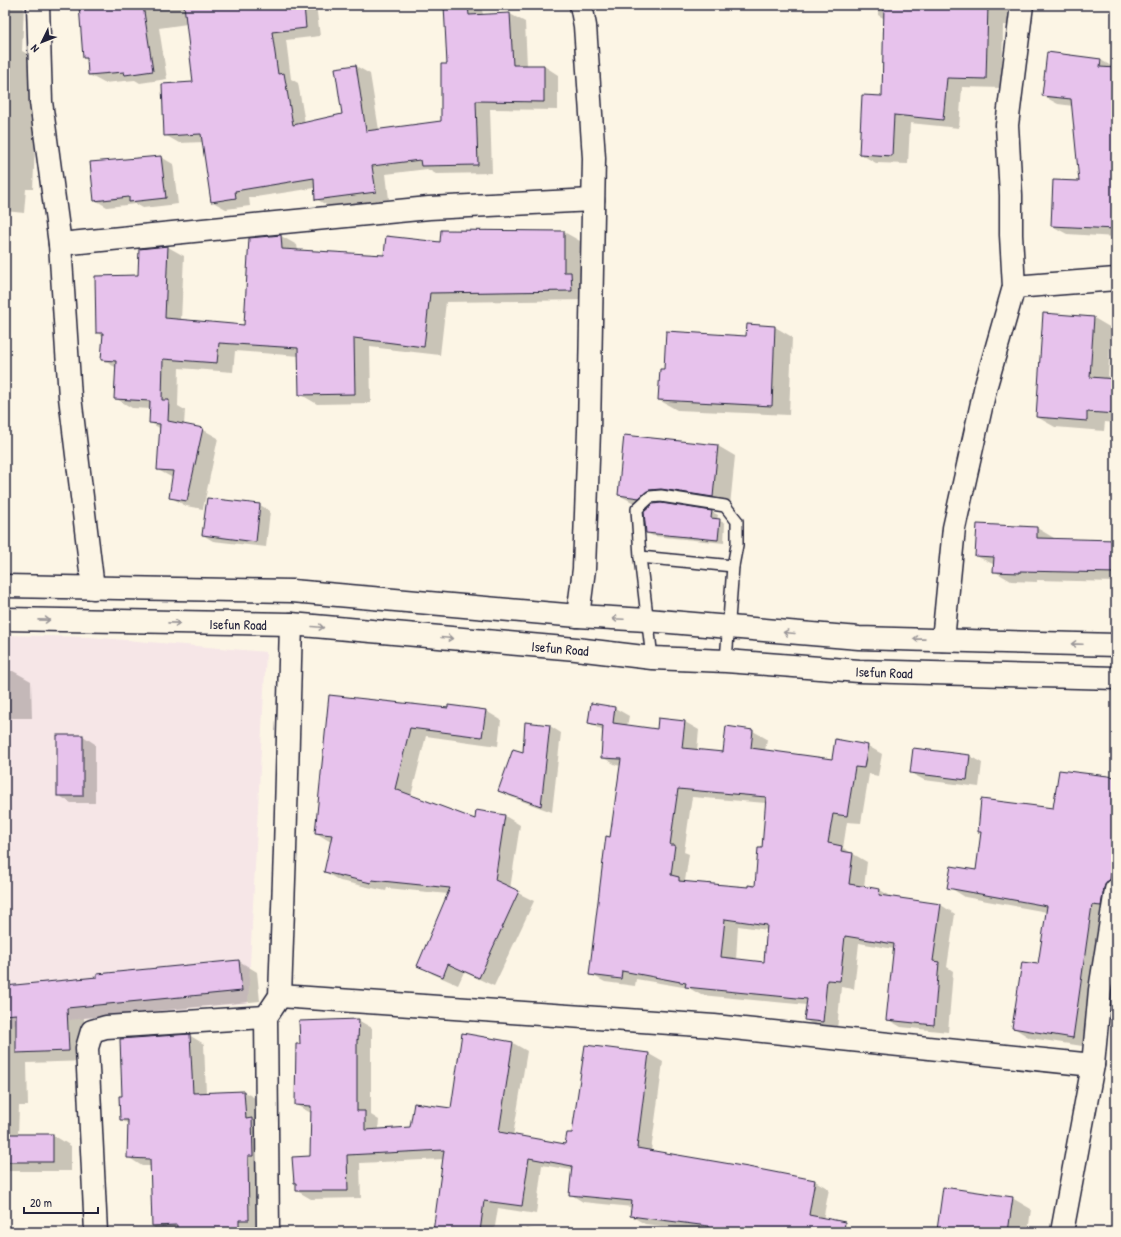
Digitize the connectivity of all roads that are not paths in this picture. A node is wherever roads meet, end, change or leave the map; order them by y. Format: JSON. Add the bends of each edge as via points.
{"nodes":[{"id":1,"x":38,"y":5,"type":"edge"},
{"id":2,"x":581,"y":5,"type":"edge"},
{"id":3,"x":1022,"y":5,"type":"edge"},
{"id":4,"x":593,"y":200,"type":"junction"},
{"id":5,"x":60,"y":244,"type":"junction"},
{"id":6,"x":1116,"y":278,"type":"edge"},
{"id":7,"x":1014,"y":287,"type":"junction"},
{"id":8,"x":640,"y":558,"type":"junction"},
{"id":9,"x":733,"y":566,"type":"junction"},
{"id":10,"x":5,"y":586,"type":"edge"},
{"id":11,"x":93,"y":588,"type":"junction"},
{"id":12,"x":578,"y":616,"type":"junction"},
{"id":13,"x":5,"y":619,"type":"edge"},
{"id":14,"x":647,"y":620,"type":"junction"},
{"id":15,"x":291,"y":624,"type":"junction"},
{"id":16,"x":728,"y":628,"type":"junction"},
{"id":17,"x":943,"y":640,"type":"junction"},
{"id":18,"x":1116,"y":645,"type":"edge"},
{"id":19,"x":652,"y":658,"type":"junction"},
{"id":20,"x":726,"y":661,"type":"junction"},
{"id":21,"x":1116,"y":678,"type":"edge"},
{"id":22,"x":1116,"y":890,"type":"edge"},
{"id":23,"x":280,"y":996,"type":"junction"},
{"id":24,"x":266,"y":1017,"type":"junction"},
{"id":25,"x":1093,"y":1065,"type":"junction"},
{"id":26,"x":96,"y":1232,"type":"edge"},
{"id":27,"x":268,"y":1232,"type":"edge"},
{"id":28,"x":1062,"y":1232,"type":"edge"}],
"edges":[{"from":1,"to":5,"type":"street","via":[[41,102]]},
{"from":2,"to":4,"type":"street","via":[[594,158]]},
{"from":3,"to":7,"type":"street","via":[[1007,125]]},
{"from":4,"to":5,"type":"street","via":[[429,208]]},
{"from":4,"to":12,"type":"street","via":[[585,553]]},
{"from":5,"to":11,"type":"street","via":[[70,397]]},
{"from":6,"to":7,"type":"street"},
{"from":7,"to":17,"type":"street","via":[[986,385],[954,528]]},
{"from":8,"to":9,"type":"lane"},
{"from":8,"to":9,"type":"lane","via":[[637,509],[650,497],[661,496],[725,506],[737,521],[737,545]]},
{"from":8,"to":14,"type":"lane"},
{"from":9,"to":16,"type":"lane"},
{"from":10,"to":11,"type":"street"},
{"from":11,"to":12,"type":"street","via":[[292,591]]},
{"from":14,"to":12,"type":"street","one_way":true},
{"from":13,"to":15,"type":"street","name":"Isefun Road","one_way":true},
{"from":14,"to":16,"type":"street"},
{"from":14,"to":19,"type":"lane"},
{"from":15,"to":19,"type":"street","name":"Isefun Road","one_way":true},
{"from":15,"to":23,"type":"street"},
{"from":17,"to":16,"type":"street","one_way":true,"via":[[859,638]]},
{"from":16,"to":20,"type":"lane"},
{"from":18,"to":17,"type":"street","one_way":true},
{"from":19,"to":20,"type":"street","name":"Isefun Road"},
{"from":20,"to":21,"type":"street","name":"Isefun Road","via":[[859,672]]},
{"from":22,"to":25,"type":"street","via":[[1100,990]]},
{"from":23,"to":24,"type":"street"},
{"from":23,"to":25,"type":"street","via":[[714,1026]]},
{"from":24,"to":26,"type":"street","via":[[106,1027],[92,1031],[86,1048]]},
{"from":24,"to":27,"type":"street"},
{"from":25,"to":28,"type":"street"}]}
